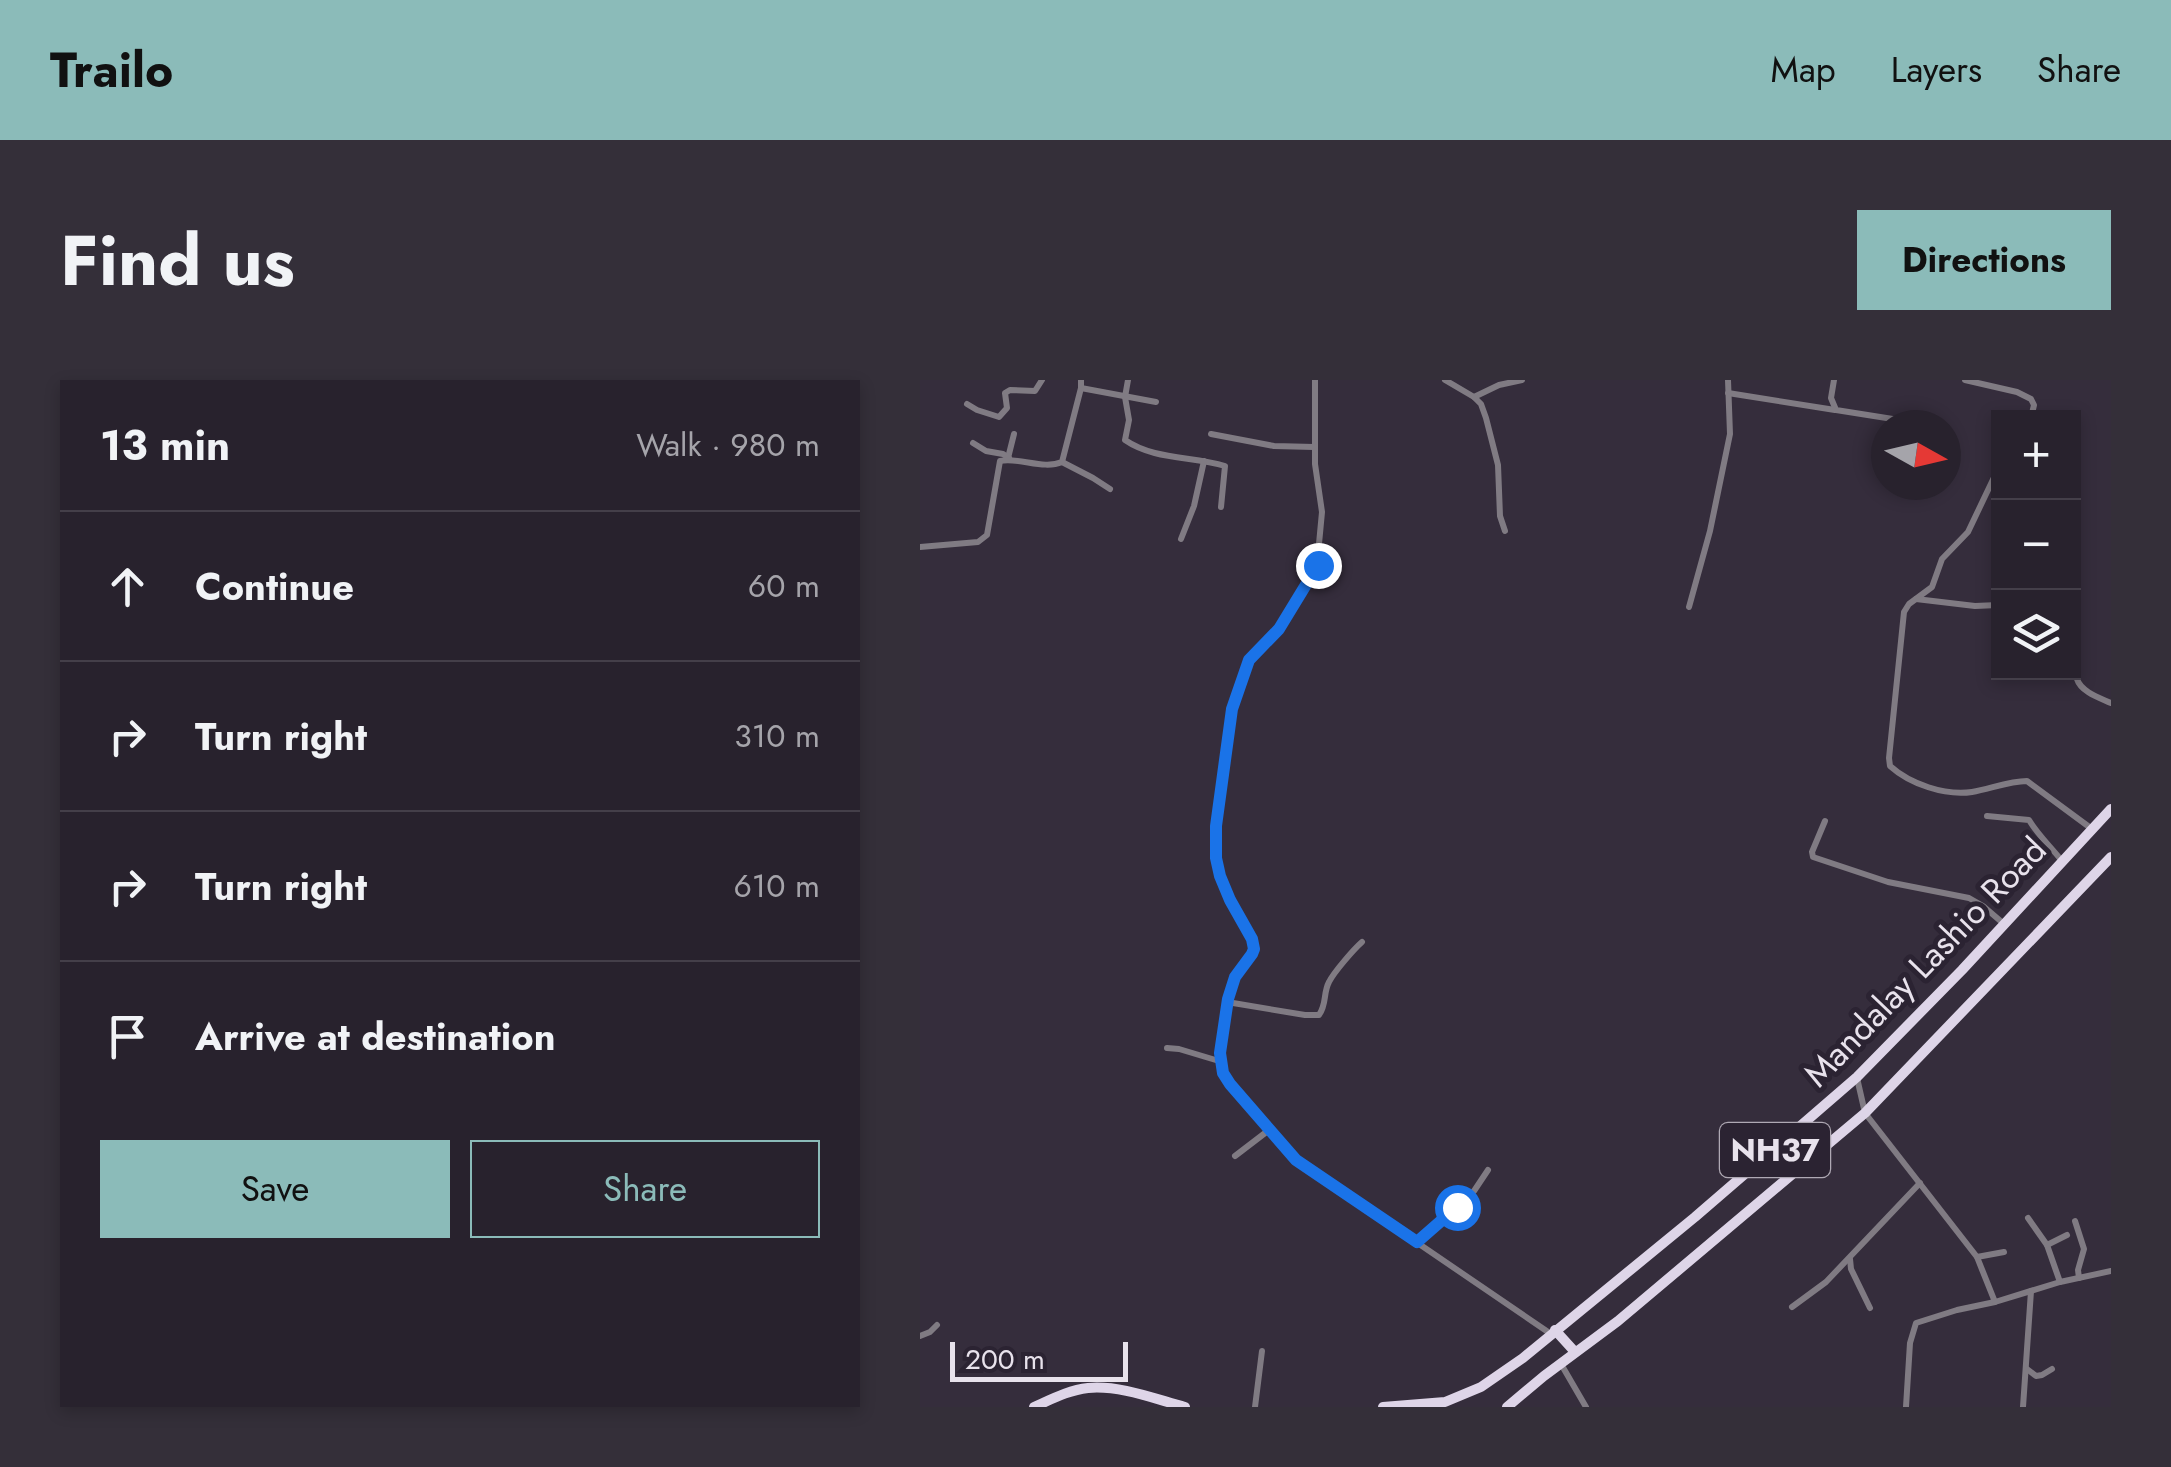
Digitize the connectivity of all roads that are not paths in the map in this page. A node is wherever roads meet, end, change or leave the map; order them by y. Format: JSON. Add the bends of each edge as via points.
{"nodes":[{"id":1,"x":1042,"y":380,"type":"edge"},
{"id":2,"x":1128,"y":380,"type":"edge"},
{"id":3,"x":1314,"y":380,"type":"edge"},
{"id":4,"x":1445,"y":380,"type":"edge"},
{"id":5,"x":1522,"y":380,"type":"edge"},
{"id":6,"x":1728,"y":380,"type":"edge"},
{"id":7,"x":1834,"y":380,"type":"edge"},
{"id":8,"x":1965,"y":380,"type":"edge"},
{"id":9,"x":1081,"y":384,"type":"edge"},
{"id":10,"x":1728,"y":393,"type":"junction"},
{"id":11,"x":1125,"y":397,"type":"junction"},
{"id":12,"x":1474,"y":397,"type":"junction"},
{"id":13,"x":1156,"y":402,"type":"dead end"},
{"id":14,"x":967,"y":404,"type":"dead end"},
{"id":15,"x":1836,"y":410,"type":"junction"},
{"id":16,"x":2033,"y":410,"type":"edge"},
{"id":17,"x":1871,"y":416,"type":"edge"},
{"id":18,"x":1014,"y":434,"type":"dead end"},
{"id":19,"x":1210,"y":434,"type":"dead end"},
{"id":20,"x":973,"y":443,"type":"dead end"},
{"id":21,"x":1314,"y":447,"type":"junction"},
{"id":22,"x":1008,"y":458,"type":"junction"},
{"id":23,"x":1062,"y":462,"type":"junction"},
{"id":24,"x":1204,"y":462,"type":"junction"},
{"id":25,"x":1991,"y":484,"type":"edge"},
{"id":26,"x":1110,"y":489,"type":"dead end"},
{"id":27,"x":1221,"y":506,"type":"dead end"},
{"id":28,"x":1504,"y":531,"type":"dead end"},
{"id":29,"x":1181,"y":539,"type":"dead end"},
{"id":30,"x":920,"y":547,"type":"edge"},
{"id":31,"x":1916,"y":599,"type":"junction"},
{"id":32,"x":1991,"y":605,"type":"edge"},
{"id":33,"x":1689,"y":607,"type":"dead end"},
{"id":34,"x":2077,"y":680,"type":"edge"},
{"id":35,"x":2111,"y":703,"type":"edge"},
{"id":36,"x":2111,"y":809,"type":"edge"},
{"id":37,"x":1987,"y":816,"type":"dead end"},
{"id":38,"x":1825,"y":821,"type":"dead end"},
{"id":39,"x":2092,"y":829,"type":"junction"},
{"id":40,"x":2111,"y":857,"type":"edge"},
{"id":41,"x":2062,"y":861,"type":"junction"},
{"id":42,"x":2004,"y":924,"type":"junction"},
{"id":43,"x":1362,"y":942,"type":"dead end"},
{"id":44,"x":1227,"y":1002,"type":"junction"},
{"id":45,"x":1167,"y":1048,"type":"dead end"},
{"id":46,"x":1220,"y":1061,"type":"junction"},
{"id":47,"x":1857,"y":1077,"type":"junction"},
{"id":48,"x":1865,"y":1113,"type":"junction"},
{"id":49,"x":1269,"y":1130,"type":"junction"},
{"id":50,"x":1235,"y":1156,"type":"dead end"},
{"id":51,"x":1488,"y":1170,"type":"dead end"},
{"id":52,"x":1920,"y":1183,"type":"junction"},
{"id":53,"x":2028,"y":1218,"type":"dead end"},
{"id":54,"x":2075,"y":1221,"type":"dead end"},
{"id":55,"x":2067,"y":1235,"type":"dead end"},
{"id":56,"x":1417,"y":1242,"type":"junction"},
{"id":57,"x":2047,"y":1246,"type":"junction"},
{"id":58,"x":2004,"y":1252,"type":"dead end"},
{"id":59,"x":1978,"y":1257,"type":"junction"},
{"id":60,"x":1850,"y":1258,"type":"junction"},
{"id":61,"x":2111,"y":1271,"type":"edge"},
{"id":62,"x":2079,"y":1278,"type":"junction"},
{"id":63,"x":2060,"y":1282,"type":"junction"},
{"id":64,"x":2031,"y":1291,"type":"junction"},
{"id":65,"x":1996,"y":1302,"type":"junction"},
{"id":66,"x":1792,"y":1307,"type":"dead end"},
{"id":67,"x":1870,"y":1308,"type":"dead end"},
{"id":68,"x":937,"y":1325,"type":"dead end"},
{"id":69,"x":1553,"y":1332,"type":"junction"},
{"id":70,"x":920,"y":1336,"type":"edge"},
{"id":71,"x":1262,"y":1352,"type":"dead end"},
{"id":72,"x":1574,"y":1352,"type":"junction"},
{"id":73,"x":1560,"y":1362,"type":"junction"},
{"id":74,"x":2026,"y":1368,"type":"junction"},
{"id":75,"x":2052,"y":1369,"type":"dead end"},
{"id":76,"x":1034,"y":1407,"type":"edge"},
{"id":77,"x":1185,"y":1407,"type":"edge"},
{"id":78,"x":1255,"y":1407,"type":"edge"},
{"id":79,"x":1383,"y":1407,"type":"edge"},
{"id":80,"x":1507,"y":1407,"type":"edge"},
{"id":81,"x":1586,"y":1407,"type":"edge"},
{"id":82,"x":1906,"y":1407,"type":"edge"},
{"id":83,"x":2023,"y":1407,"type":"edge"}],
"edges":[{"from":1,"to":14,"type":"street","via":[[1034,392],[1005,393],[1007,408],[1000,417]]},
{"from":2,"to":11,"type":"street"},
{"from":3,"to":21,"type":"street"},
{"from":4,"to":12,"type":"street"},
{"from":5,"to":12,"type":"street"},
{"from":6,"to":10,"type":"street"},
{"from":7,"to":15,"type":"street"},
{"from":8,"to":16,"type":"street","via":[[2024,394]]},
{"from":9,"to":11,"type":"street"},
{"from":9,"to":23,"type":"street"},
{"from":10,"to":15,"type":"street"},
{"from":10,"to":33,"type":"street","via":[[1730,434]]},
{"from":11,"to":13,"type":"street"},
{"from":11,"to":24,"type":"street","via":[[1124,440]]},
{"from":12,"to":28,"type":"street","via":[[1496,457]]},
{"from":15,"to":17,"type":"street"},
{"from":18,"to":22,"type":"street"},
{"from":19,"to":21,"type":"street"},
{"from":20,"to":22,"type":"street"},
{"from":21,"to":44,"type":"street","via":[[1322,512],[1318,565],[1279,629],[1249,660],[1232,709],[1216,858],[1254,949]]},
{"from":22,"to":23,"type":"street"},
{"from":22,"to":30,"type":"street","via":[[1000,461],[984,539]]},
{"from":23,"to":26,"type":"street"},
{"from":24,"to":27,"type":"street","via":[[1225,466]]},
{"from":24,"to":29,"type":"street"},
{"from":25,"to":31,"type":"street","via":[[1968,532],[1942,560],[1932,587]]},
{"from":31,"to":32,"type":"street"},
{"from":31,"to":39,"type":"street","via":[[1901,624],[1890,766],[1910,780],[1960,793],[2027,781]]},
{"from":34,"to":35,"type":"street"},
{"from":36,"to":39,"type":"highway","name":"Mandalay Lashio Road","number":"NH37"},
{"from":37,"to":41,"type":"street","via":[[2029,820]]},
{"from":38,"to":42,"type":"street","via":[[1813,857],[1968,898]]},
{"from":39,"to":41,"type":"highway","name":"Mandalay Lashio Road","number":"NH37"},
{"from":40,"to":48,"type":"highway","name":"Mandalay Lashio Road","number":"NH37"},
{"from":41,"to":42,"type":"highway","name":"Mandalay Lashio Road","number":"NH37"},
{"from":42,"to":47,"type":"highway","name":"Mandalay Lashio Road","number":"NH37"},
{"from":43,"to":44,"type":"street","via":[[1329,982],[1319,1014]]},
{"from":44,"to":46,"type":"street"},
{"from":45,"to":46,"type":"street"},
{"from":46,"to":49,"type":"street","via":[[1230,1084]]},
{"from":47,"to":48,"type":"street"},
{"from":47,"to":69,"type":"highway","name":"Mandalay Lashio Road","number":"NH37"},
{"from":48,"to":52,"type":"street"},
{"from":48,"to":72,"type":"highway","name":"Mandalay Lashio Road","number":"NH37"},
{"from":49,"to":50,"type":"street"},
{"from":49,"to":56,"type":"street","via":[[1296,1160]]},
{"from":51,"to":56,"type":"street"},
{"from":52,"to":59,"type":"street"},
{"from":52,"to":60,"type":"street"},
{"from":53,"to":57,"type":"street"},
{"from":54,"to":62,"type":"street","via":[[2084,1249]]},
{"from":55,"to":57,"type":"street"},
{"from":56,"to":69,"type":"street"},
{"from":57,"to":63,"type":"street"},
{"from":58,"to":59,"type":"street"},
{"from":59,"to":65,"type":"street"},
{"from":60,"to":66,"type":"street"},
{"from":60,"to":67,"type":"street"},
{"from":61,"to":62,"type":"street"},
{"from":62,"to":63,"type":"street"},
{"from":63,"to":64,"type":"street"},
{"from":64,"to":65,"type":"street"},
{"from":64,"to":74,"type":"street"},
{"from":65,"to":82,"type":"street","via":[[1916,1324]]},
{"from":68,"to":70,"type":"street"},
{"from":69,"to":72,"type":"highway"},
{"from":69,"to":79,"type":"highway","name":"Mandalay Lashio Road","number":"NH37","via":[[1461,1397]]},
{"from":71,"to":78,"type":"street"},
{"from":72,"to":73,"type":"highway","name":"Mandalay Lashio Road","number":"NH37"},
{"from":73,"to":80,"type":"highway","name":"Mandalay Lashio Road","number":"NH37"},
{"from":73,"to":81,"type":"street"},
{"from":74,"to":75,"type":"street","via":[[2036,1376]]},
{"from":74,"to":83,"type":"street"},
{"from":76,"to":77,"type":"highway","via":[[1099,1388]]}]}
